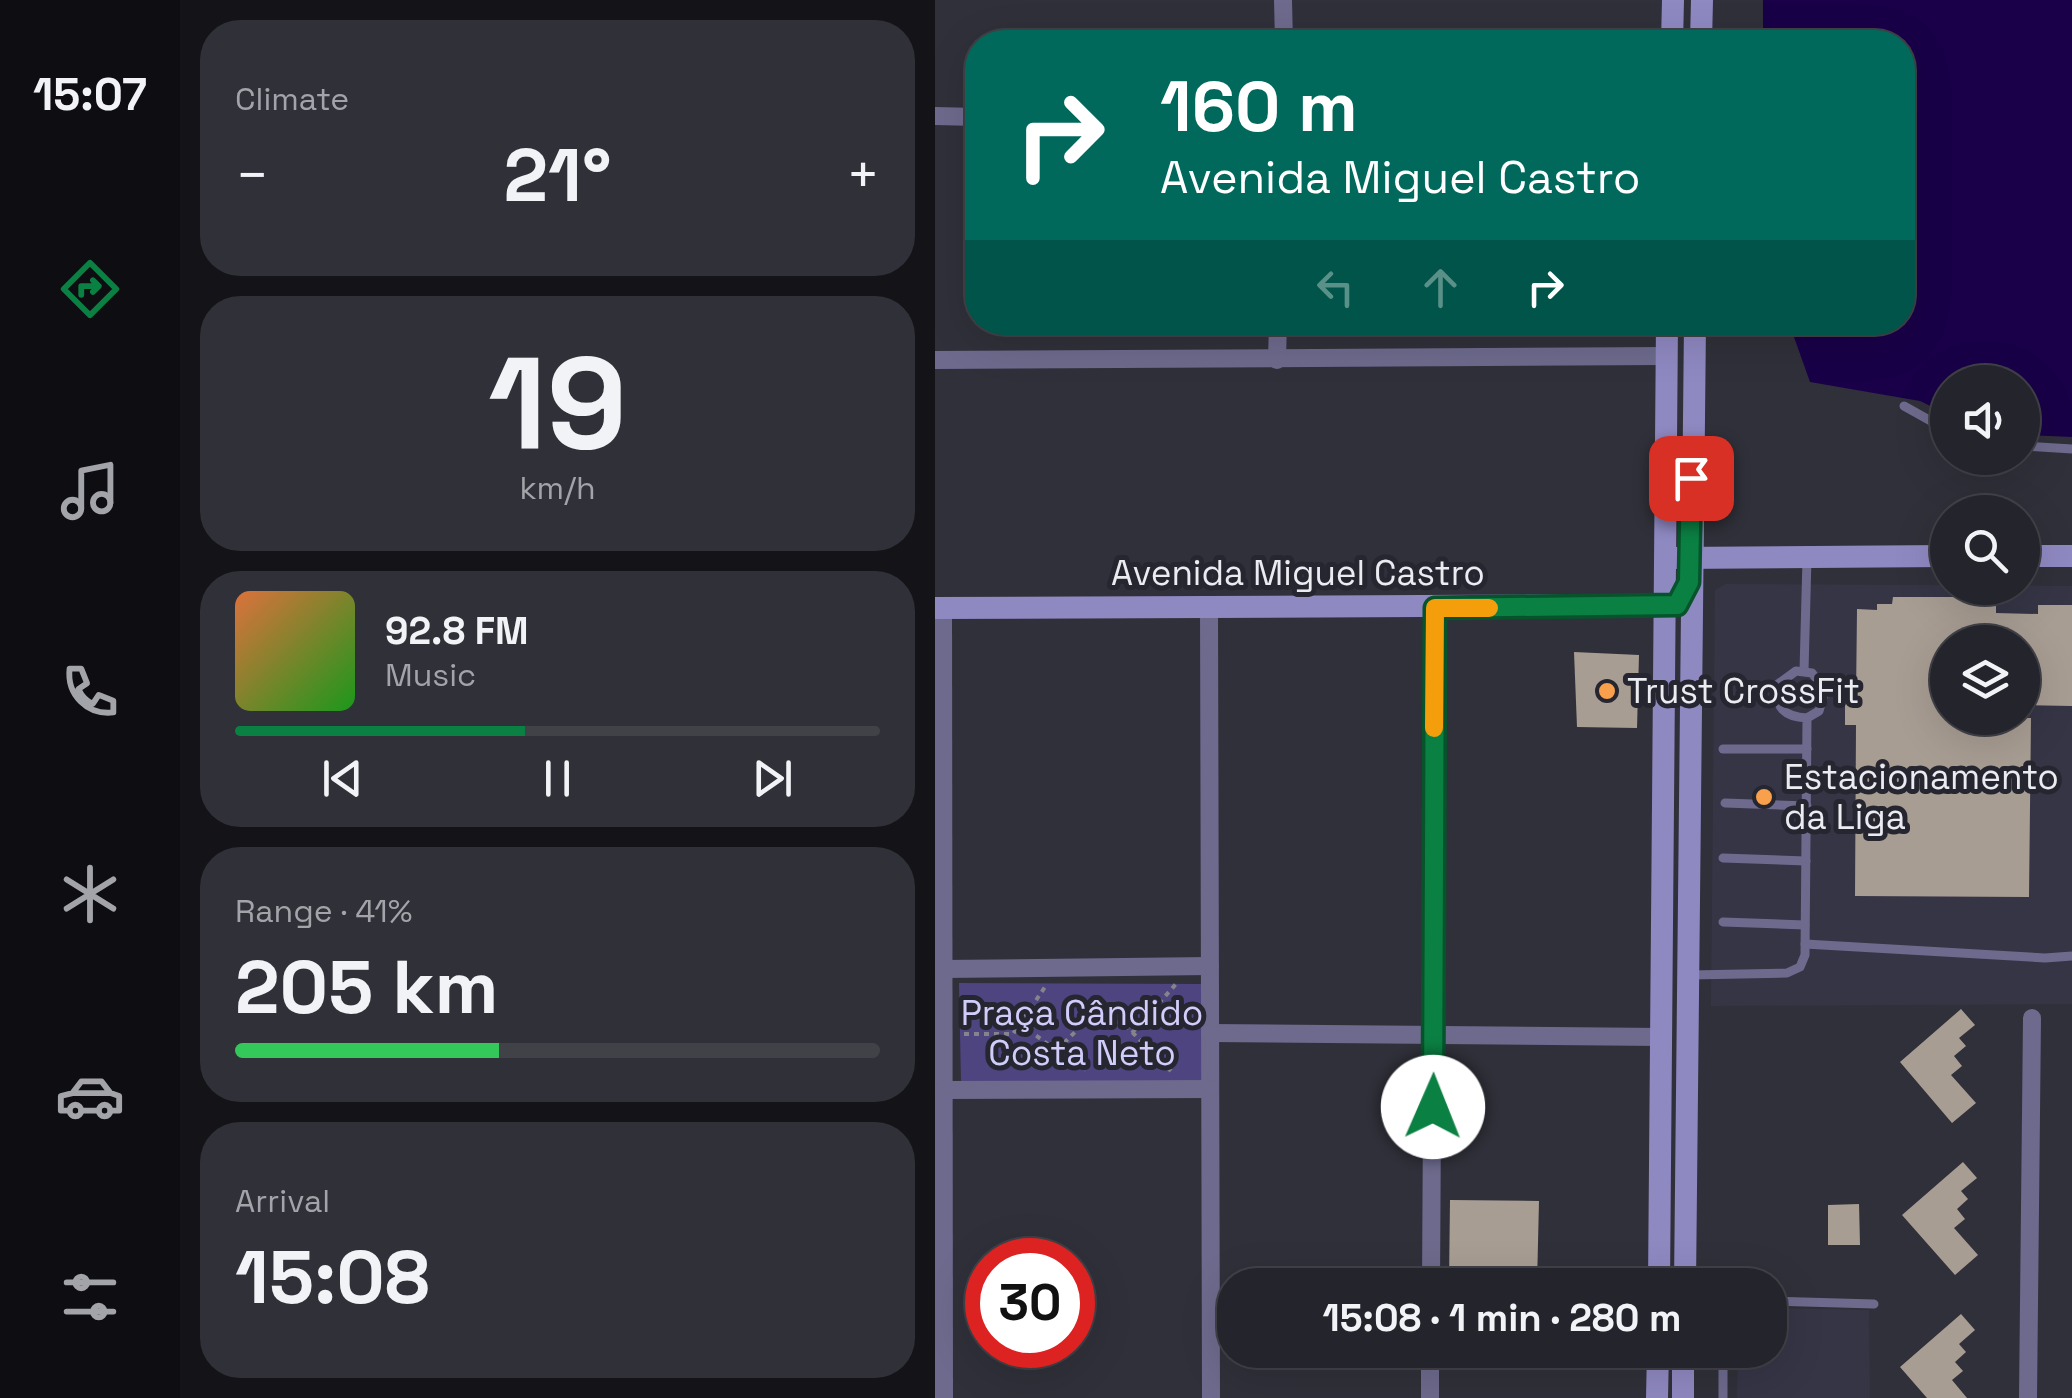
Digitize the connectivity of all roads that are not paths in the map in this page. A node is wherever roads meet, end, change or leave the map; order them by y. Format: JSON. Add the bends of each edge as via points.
{"nodes":[{"id":1,"x":1283,"y":0,"type":"edge"},
{"id":2,"x":1673,"y":0,"type":"edge"},
{"id":3,"x":1702,"y":0,"type":"edge"},
{"id":4,"x":1284,"y":30,"type":"edge"},
{"id":5,"x":1672,"y":30,"type":"edge"},
{"id":6,"x":1701,"y":30,"type":"edge"},
{"id":7,"x":935,"y":116,"type":"edge"},
{"id":8,"x":965,"y":117,"type":"edge"},
{"id":9,"x":1278,"y":335,"type":"edge"},
{"id":10,"x":1667,"y":335,"type":"edge"},
{"id":11,"x":1695,"y":335,"type":"edge"},
{"id":12,"x":1666,"y":356,"type":"junction"},
{"id":13,"x":935,"y":360,"type":"edge"},
{"id":14,"x":1277,"y":360,"type":"junction"},
{"id":15,"x":1904,"y":406,"type":"dead end"},
{"id":16,"x":1930,"y":421,"type":"edge"},
{"id":17,"x":2040,"y":447,"type":"edge"},
{"id":18,"x":2072,"y":449,"type":"edge"},
{"id":19,"x":1690,"y":556,"type":"junction"},
{"id":20,"x":1807,"y":556,"type":"junction"},
{"id":21,"x":1930,"y":556,"type":"edge"},
{"id":22,"x":2040,"y":557,"type":"edge"},
{"id":23,"x":2069,"y":559,"type":"edge"},
{"id":24,"x":1662,"y":570,"type":"junction"},
{"id":25,"x":1689,"y":582,"type":"junction"},
{"id":26,"x":1661,"y":607,"type":"junction"},
{"id":27,"x":939,"y":608,"type":"edge"},
{"id":28,"x":1209,"y":608,"type":"junction"},
{"id":29,"x":1435,"y":608,"type":"junction"},
{"id":30,"x":1804,"y":670,"type":"junction"},
{"id":31,"x":1807,"y":718,"type":"junction"},
{"id":32,"x":1723,"y":749,"type":"dead end"},
{"id":33,"x":1807,"y":750,"type":"junction"},
{"id":34,"x":1725,"y":803,"type":"dead end"},
{"id":35,"x":1807,"y":806,"type":"junction"},
{"id":36,"x":1723,"y":858,"type":"dead end"},
{"id":37,"x":1806,"y":861,"type":"junction"},
{"id":38,"x":1723,"y":922,"type":"dead end"},
{"id":39,"x":1805,"y":924,"type":"junction"},
{"id":40,"x":1805,"y":944,"type":"junction"},
{"id":41,"x":2072,"y":956,"type":"edge"},
{"id":42,"x":1210,"y":966,"type":"junction"},
{"id":43,"x":943,"y":970,"type":"junction"},
{"id":44,"x":1689,"y":975,"type":"junction"},
{"id":45,"x":2032,"y":1018,"type":"dead end"},
{"id":46,"x":946,"y":1031,"type":"edge"},
{"id":47,"x":1210,"y":1033,"type":"junction"},
{"id":48,"x":1433,"y":1036,"type":"junction"},
{"id":49,"x":1662,"y":1038,"type":"junction"},
{"id":50,"x":1210,"y":1088,"type":"junction"},
{"id":51,"x":943,"y":1090,"type":"junction"},
{"id":52,"x":1431,"y":1268,"type":"edge"},
{"id":53,"x":1659,"y":1268,"type":"edge"},
{"id":54,"x":1685,"y":1268,"type":"edge"},
{"id":55,"x":1787,"y":1301,"type":"edge"},
{"id":56,"x":1874,"y":1304,"type":"dead end"},
{"id":57,"x":1431,"y":1368,"type":"edge"},
{"id":58,"x":1658,"y":1368,"type":"edge"},
{"id":59,"x":1683,"y":1368,"type":"edge"},
{"id":60,"x":1723,"y":1368,"type":"edge"},
{"id":61,"x":945,"y":1398,"type":"edge"},
{"id":62,"x":1211,"y":1398,"type":"edge"},
{"id":63,"x":1430,"y":1398,"type":"edge"},
{"id":64,"x":1657,"y":1398,"type":"edge"},
{"id":65,"x":1683,"y":1398,"type":"edge"},
{"id":66,"x":1723,"y":1398,"type":"edge"},
{"id":67,"x":2028,"y":1398,"type":"edge"}],
"edges":[{"from":1,"to":4,"type":"street"},
{"from":2,"to":5,"type":"main road"},
{"from":3,"to":6,"type":"main road"},
{"from":7,"to":8,"type":"street"},
{"from":9,"to":14,"type":"street"},
{"from":10,"to":12,"type":"main road"},
{"from":11,"to":19,"type":"main road"},
{"from":12,"to":14,"type":"street"},
{"from":12,"to":24,"type":"main road"},
{"from":13,"to":14,"type":"street"},
{"from":15,"to":16,"type":"lane"},
{"from":17,"to":18,"type":"lane"},
{"from":19,"to":20,"type":"main road"},
{"from":19,"to":24,"type":"main road"},
{"from":19,"to":25,"type":"main road"},
{"from":20,"to":21,"type":"main road"},
{"from":20,"to":30,"type":"lane"},
{"from":22,"to":23,"type":"main road"},
{"from":24,"to":26,"type":"main road"},
{"from":25,"to":26,"type":"main road","via":[[1677,605]]},
{"from":25,"to":44,"type":"main road"},
{"from":26,"to":29,"type":"main road","name":"Avenida Miguel Castro"},
{"from":26,"to":49,"type":"main road"},
{"from":27,"to":28,"type":"main road","name":"Avenida Miguel Castro"},
{"from":27,"to":43,"type":"street"},
{"from":28,"to":29,"type":"main road","name":"Avenida Miguel Castro"},
{"from":28,"to":42,"type":"street"},
{"from":29,"to":48,"type":"street"},
{"from":30,"to":31,"type":"lane","via":[[1825,690],[1819,710]]},
{"from":30,"to":31,"type":"lane","via":[[1785,676],[1776,697],[1791,718]]},
{"from":31,"to":33,"type":"lane"},
{"from":32,"to":33,"type":"lane"},
{"from":33,"to":35,"type":"lane"},
{"from":34,"to":35,"type":"lane"},
{"from":35,"to":37,"type":"lane"},
{"from":36,"to":37,"type":"lane"},
{"from":37,"to":39,"type":"lane"},
{"from":38,"to":39,"type":"lane"},
{"from":39,"to":40,"type":"lane"},
{"from":40,"to":41,"type":"lane"},
{"from":40,"to":44,"type":"lane","via":[[1799,967],[1787,972]]},
{"from":42,"to":43,"type":"street"},
{"from":42,"to":47,"type":"street"},
{"from":43,"to":46,"type":"street"},
{"from":44,"to":54,"type":"main road"},
{"from":45,"to":67,"type":"street"},
{"from":46,"to":51,"type":"street"},
{"from":47,"to":48,"type":"street"},
{"from":47,"to":50,"type":"street"},
{"from":48,"to":49,"type":"street"},
{"from":48,"to":52,"type":"street"},
{"from":49,"to":53,"type":"main road"},
{"from":50,"to":51,"type":"street"},
{"from":50,"to":62,"type":"street"},
{"from":51,"to":61,"type":"street"},
{"from":55,"to":56,"type":"lane"},
{"from":57,"to":63,"type":"street"},
{"from":58,"to":64,"type":"main road"},
{"from":59,"to":65,"type":"main road"},
{"from":60,"to":66,"type":"lane"}]}
